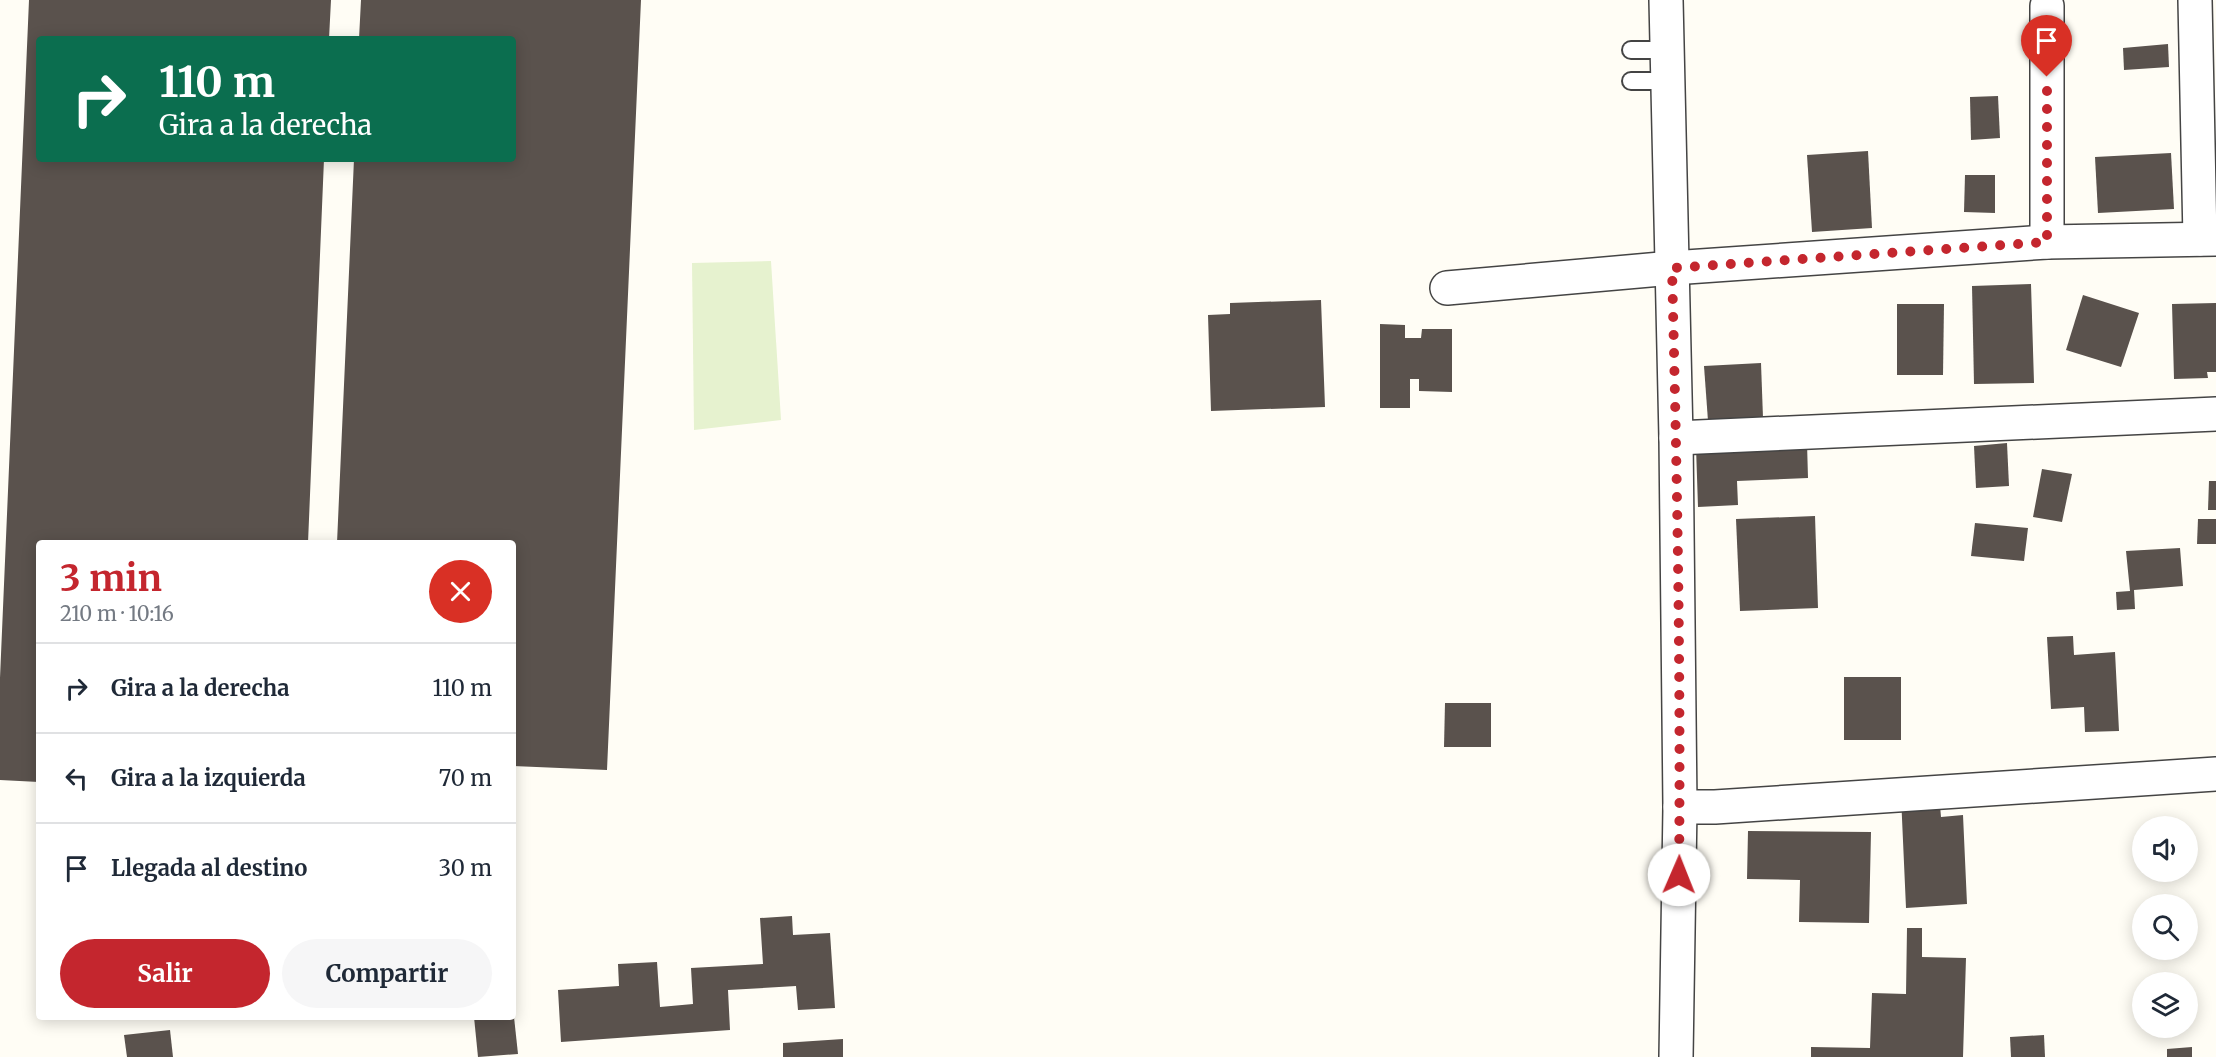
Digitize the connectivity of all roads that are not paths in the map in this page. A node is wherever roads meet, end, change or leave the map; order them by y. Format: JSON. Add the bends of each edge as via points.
{"nodes":[{"id":1,"x":1666,"y":0,"type":"edge"},
{"id":2,"x":2195,"y":0,"type":"edge"},
{"id":3,"x":2047,"y":6,"type":"dead end"},
{"id":4,"x":1631,"y":50,"type":"dead end"},
{"id":5,"x":1667,"y":65,"type":"junction"},
{"id":6,"x":1631,"y":81,"type":"dead end"},
{"id":7,"x":2208,"y":239,"type":"edge"},
{"id":8,"x":2047,"y":242,"type":"junction"},
{"id":9,"x":1672,"y":268,"type":"junction"},
{"id":10,"x":1447,"y":288,"type":"dead end"},
{"id":11,"x":2216,"y":414,"type":"edge"},
{"id":12,"x":1676,"y":438,"type":"junction"},
{"id":13,"x":2216,"y":774,"type":"edge"},
{"id":14,"x":1680,"y":807,"type":"junction"},
{"id":15,"x":1676,"y":1057,"type":"edge"}],
"edges":[{"from":1,"to":5,"type":"street"},
{"from":2,"to":7,"type":"street"},
{"from":3,"to":8,"type":"street"},
{"from":4,"to":5,"type":"lane"},
{"from":5,"to":6,"type":"lane"},
{"from":5,"to":9,"type":"street"},
{"from":7,"to":8,"type":"street"},
{"from":8,"to":9,"type":"street"},
{"from":9,"to":10,"type":"street"},
{"from":9,"to":12,"type":"street"},
{"from":11,"to":12,"type":"street"},
{"from":12,"to":14,"type":"street"},
{"from":13,"to":14,"type":"street"},
{"from":14,"to":15,"type":"street"}]}
